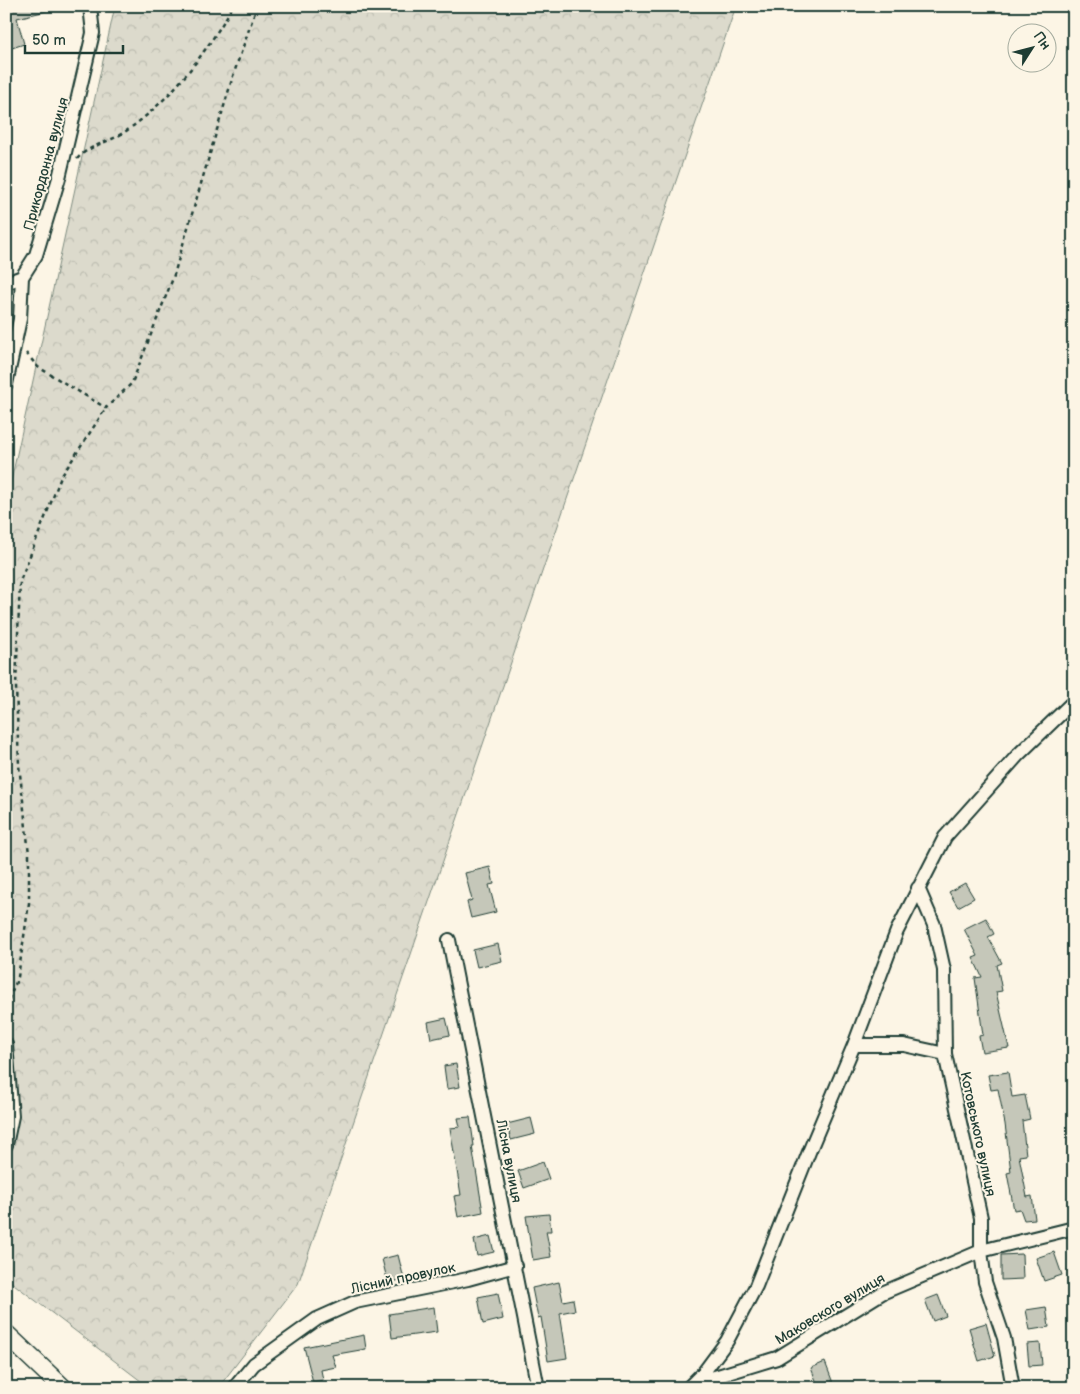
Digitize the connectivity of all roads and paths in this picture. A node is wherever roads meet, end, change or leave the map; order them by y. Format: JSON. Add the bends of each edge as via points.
{"nodes":[{"id":1,"x":90,"y":6,"type":"edge"},
{"id":2,"x":233,"y":6,"type":"edge"},
{"id":3,"x":257,"y":6,"type":"edge"},
{"id":4,"x":59,"y":178,"type":"junction"},
{"id":5,"x":22,"y":277,"type":"junction"},
{"id":6,"x":6,"y":283,"type":"edge"},
{"id":7,"x":15,"y":341,"type":"junction"},
{"id":8,"x":6,"y":384,"type":"edge"},
{"id":9,"x":106,"y":408,"type":"junction"},
{"id":10,"x":1074,"y":701,"type":"edge"},
{"id":11,"x":918,"y":888,"type":"junction"},
{"id":12,"x":449,"y":940,"type":"dead end"},
{"id":13,"x":6,"y":1007,"type":"edge"},
{"id":14,"x":6,"y":1044,"type":"edge"},
{"id":15,"x":854,"y":1045,"type":"junction"},
{"id":16,"x":945,"y":1054,"type":"junction"},
{"id":17,"x":6,"y":1145,"type":"edge"},
{"id":18,"x":1074,"y":1228,"type":"edge"},
{"id":19,"x":981,"y":1251,"type":"junction"},
{"id":20,"x":515,"y":1266,"type":"junction"},
{"id":21,"x":6,"y":1334,"type":"edge"},
{"id":22,"x":690,"y":1386,"type":"edge"},
{"id":23,"x":63,"y":1388,"type":"edge"},
{"id":24,"x":234,"y":1388,"type":"edge"},
{"id":25,"x":538,"y":1388,"type":"edge"},
{"id":26,"x":1014,"y":1388,"type":"edge"}],
"edges":[{"from":1,"to":4,"type":"street","name":"Прикордонна вулиця","via":[[94,33]]},
{"from":2,"to":4,"type":"path","via":[[212,42],[163,101],[122,134],[84,151]]},
{"from":3,"to":9,"type":"path","via":[[173,278],[132,383]]},
{"from":4,"to":5,"type":"street","name":"Прикордонна вулиця","via":[[36,255]]},
{"from":5,"to":6,"type":"street"},
{"from":5,"to":7,"type":"street","name":"Прикордонна вулиця","via":[[20,319]]},
{"from":7,"to":8,"type":"street","name":"Прикордонна вулиця"},
{"from":7,"to":9,"type":"path","via":[[38,367]]},
{"from":9,"to":13,"type":"path","via":[[61,477],[20,581],[17,696],[19,765],[29,854],[29,903],[18,977]]},
{"from":10,"to":11,"type":"street","via":[[1018,755],[945,836]]},
{"from":11,"to":15,"type":"street","via":[[897,931]]},
{"from":11,"to":16,"type":"street","name":"Котовського вулиця","via":[[934,924],[944,970]]},
{"from":12,"to":20,"type":"street","name":"Лісна вулиця"},
{"from":14,"to":17,"type":"street","via":[[12,1116]]},
{"from":15,"to":16,"type":"street","via":[[904,1045]]},
{"from":15,"to":22,"type":"street","via":[[756,1286],[727,1341]]},
{"from":16,"to":19,"type":"street","name":"Котовського вулиця","via":[[981,1218]]},
{"from":18,"to":19,"type":"street","name":"Маковского вулиця"},
{"from":19,"to":22,"type":"street","name":"Маковского вулиця","via":[[882,1294],[777,1358]]},
{"from":19,"to":26,"type":"street","name":"Котовського вулиця","via":[[985,1282],[1004,1338]]},
{"from":20,"to":24,"type":"street","name":"Лісний провулок","via":[[355,1302],[317,1319],[254,1364]]},
{"from":20,"to":25,"type":"street","name":"Лісна вулиця"},
{"from":21,"to":23,"type":"main road"}]}
